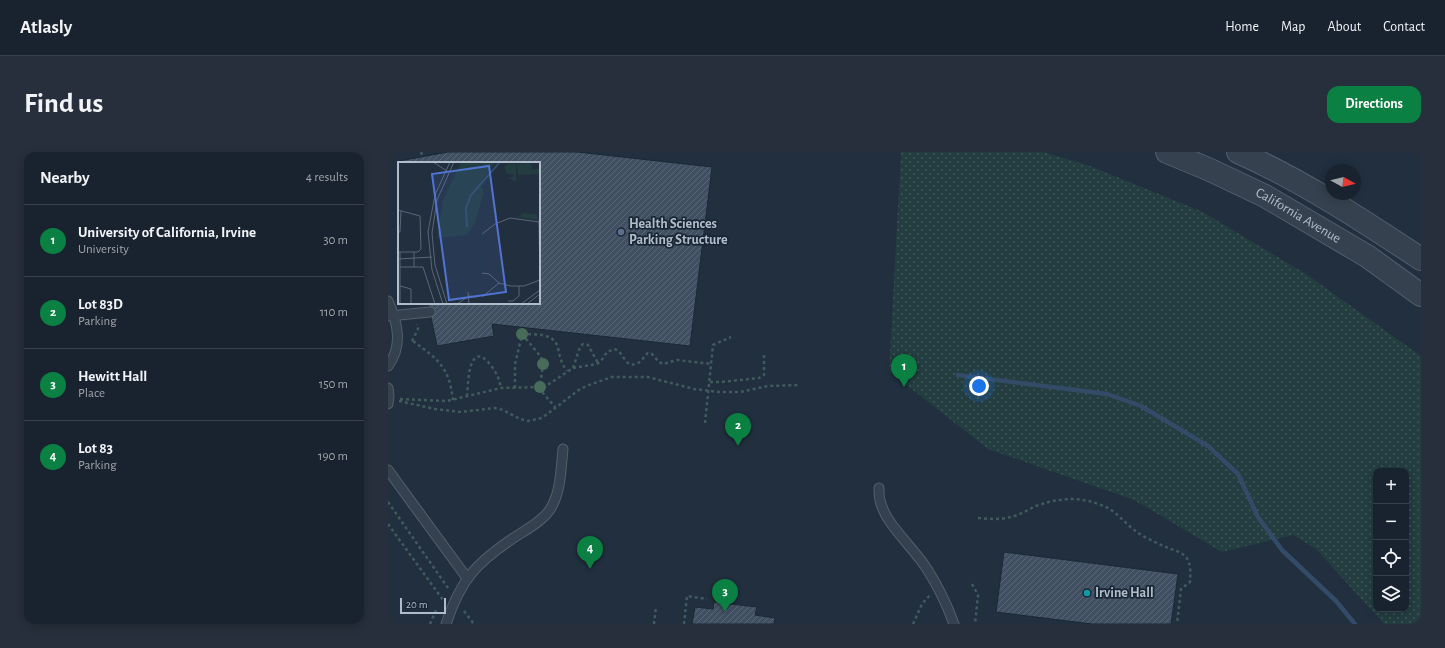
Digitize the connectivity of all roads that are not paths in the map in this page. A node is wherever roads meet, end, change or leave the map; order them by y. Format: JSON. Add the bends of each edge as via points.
{"nodes":[{"id":1,"x":1167,"y":152,"type":"edge"},
{"id":2,"x":1238,"y":152,"type":"edge"},
{"id":3,"x":1421,"y":259,"type":"edge"},
{"id":4,"x":1421,"y":295,"type":"edge"},
{"id":5,"x":388,"y":301,"type":"edge"},
{"id":6,"x":430,"y":312,"type":"dead end"},
{"id":7,"x":391,"y":316,"type":"edge"},
{"id":8,"x":388,"y":366,"type":"edge"},
{"id":9,"x":388,"y":388,"type":"edge"},
{"id":10,"x":389,"y":401,"type":"edge"},
{"id":11,"x":563,"y":449,"type":"dead end"},
{"id":12,"x":388,"y":470,"type":"edge"},
{"id":13,"x":879,"y":488,"type":"dead end"},
{"id":14,"x":467,"y":578,"type":"junction"},
{"id":15,"x":446,"y":624,"type":"edge"},
{"id":16,"x":954,"y":624,"type":"edge"}],
"edges":[{"from":1,"to":4,"type":"street","name":"California Avenue","via":[[1265,196],[1367,256]]},
{"from":2,"to":3,"type":"street","name":"California Avenue","via":[[1288,176]]},
{"from":5,"to":7,"type":"lane"},
{"from":6,"to":7,"type":"lane"},
{"from":7,"to":8,"type":"lane","via":[[398,338],[394,357]]},
{"from":9,"to":10,"type":"lane"},
{"from":11,"to":14,"type":"lane","via":[[557,492],[549,512],[477,565]]},
{"from":12,"to":14,"type":"lane"},
{"from":13,"to":16,"type":"lane","via":[[880,501],[886,515],[926,568]]},
{"from":14,"to":15,"type":"lane"}]}
